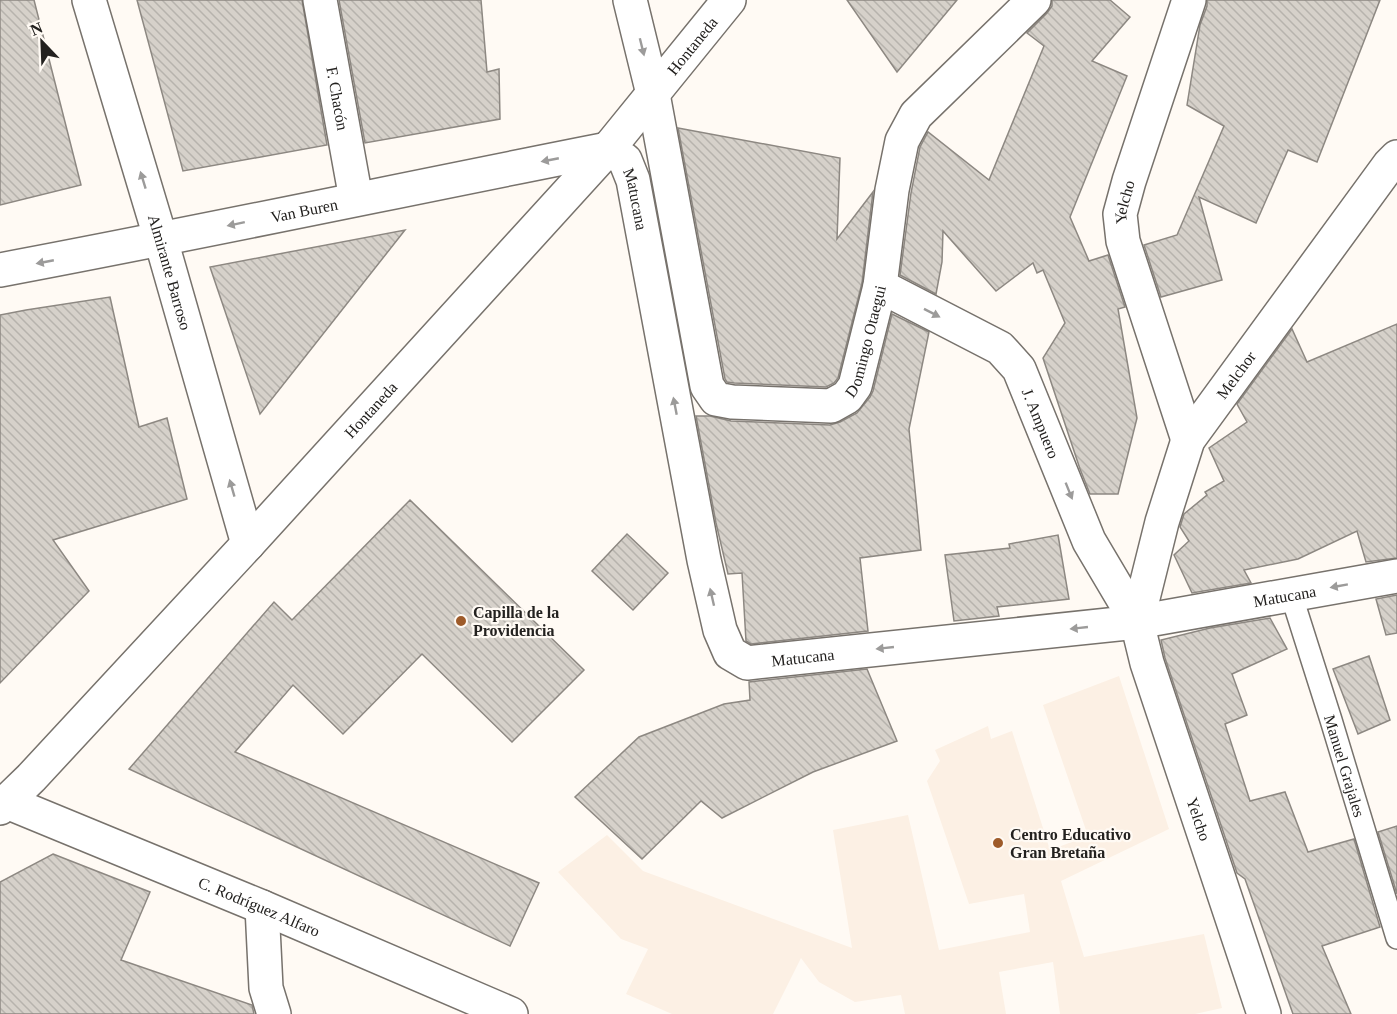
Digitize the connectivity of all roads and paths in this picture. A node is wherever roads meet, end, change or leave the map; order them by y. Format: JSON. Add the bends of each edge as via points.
{"nodes":[{"id":1,"x":89,"y":0,"type":"edge"},
{"id":2,"x":320,"y":0,"type":"edge"},
{"id":3,"x":630,"y":0,"type":"edge"},
{"id":4,"x":729,"y":0,"type":"edge"},
{"id":5,"x":1034,"y":0,"type":"edge"},
{"id":6,"x":1189,"y":0,"type":"edge"},
{"id":7,"x":653,"y":94,"type":"junction"},
{"id":8,"x":608,"y":148,"type":"junction"},
{"id":9,"x":1397,"y":157,"type":"edge"},
{"id":10,"x":356,"y":199,"type":"junction"},
{"id":11,"x":161,"y":240,"type":"junction"},
{"id":12,"x":0,"y":270,"type":"edge"},
{"id":13,"x":880,"y":286,"type":"junction"},
{"id":14,"x":1188,"y":440,"type":"junction"},
{"id":15,"x":248,"y":544,"type":"junction"},
{"id":16,"x":1397,"y":576,"type":"edge"},
{"id":17,"x":1291,"y":594,"type":"junction"},
{"id":18,"x":1137,"y":622,"type":"junction"},
{"id":19,"x":3,"y":805,"type":"edge"},
{"id":20,"x":262,"y":907,"type":"junction"},
{"id":21,"x":1397,"y":938,"type":"edge"},
{"id":22,"x":274,"y":1014,"type":"edge"},
{"id":23,"x":511,"y":1014,"type":"edge"},
{"id":24,"x":1264,"y":1014,"type":"edge"}],
"edges":[{"from":11,"to":1,"type":"street","name":"Almirante Barroso","one_way":true},
{"from":2,"to":10,"type":"street","name":"F. Chacón"},
{"from":3,"to":7,"type":"street","one_way":true},
{"from":4,"to":7,"type":"street","name":"Hontaneda"},
{"from":5,"to":13,"type":"street","name":"Domingo Otaegui","via":[[916,115],[902,141]]},
{"from":6,"to":14,"type":"street","name":"Yelcho","via":[[1120,214],[1123,241]]},
{"from":7,"to":8,"type":"street","name":"Hontaneda"},
{"from":7,"to":13,"type":"street","name":"Domingo Otaegui","via":[[707,386],[716,399],[831,406],[847,397],[855,386]]},
{"from":8,"to":10,"type":"street","name":"Van Buren","one_way":true},
{"from":8,"to":15,"type":"street","name":"Hontaneda"},
{"from":18,"to":8,"type":"street","name":"Matucana","one_way":true,"via":[[747,663],[730,653],[720,630],[704,560],[633,180],[625,160]]},
{"from":9,"to":14,"type":"street","name":"Melchor"},
{"from":10,"to":11,"type":"street","name":"Van Buren","one_way":true},
{"from":11,"to":12,"type":"street","name":"Van Buren","one_way":true},
{"from":15,"to":11,"type":"street","name":"Almirante Barroso","one_way":true},
{"from":13,"to":18,"type":"street","name":"J. Ampuero","one_way":true,"via":[[1000,348],[1019,369],[1089,541]]},
{"from":14,"to":18,"type":"street","name":"Melchor"},
{"from":15,"to":19,"type":"street","name":"Hontaneda"},
{"from":16,"to":17,"type":"street","name":"Matucana","one_way":true},
{"from":17,"to":18,"type":"street","name":"Matucana"},
{"from":17,"to":21,"type":"lane","name":"Manuel Grajales"},
{"from":18,"to":24,"type":"street","name":"Yelcho","via":[[1147,663]]},
{"from":19,"to":20,"type":"street","name":"C. Rodríguez Alfaro"},
{"from":20,"to":22,"type":"street","via":[[266,988]]},
{"from":20,"to":23,"type":"street","name":"C. Rodríguez Alfaro"}]}
